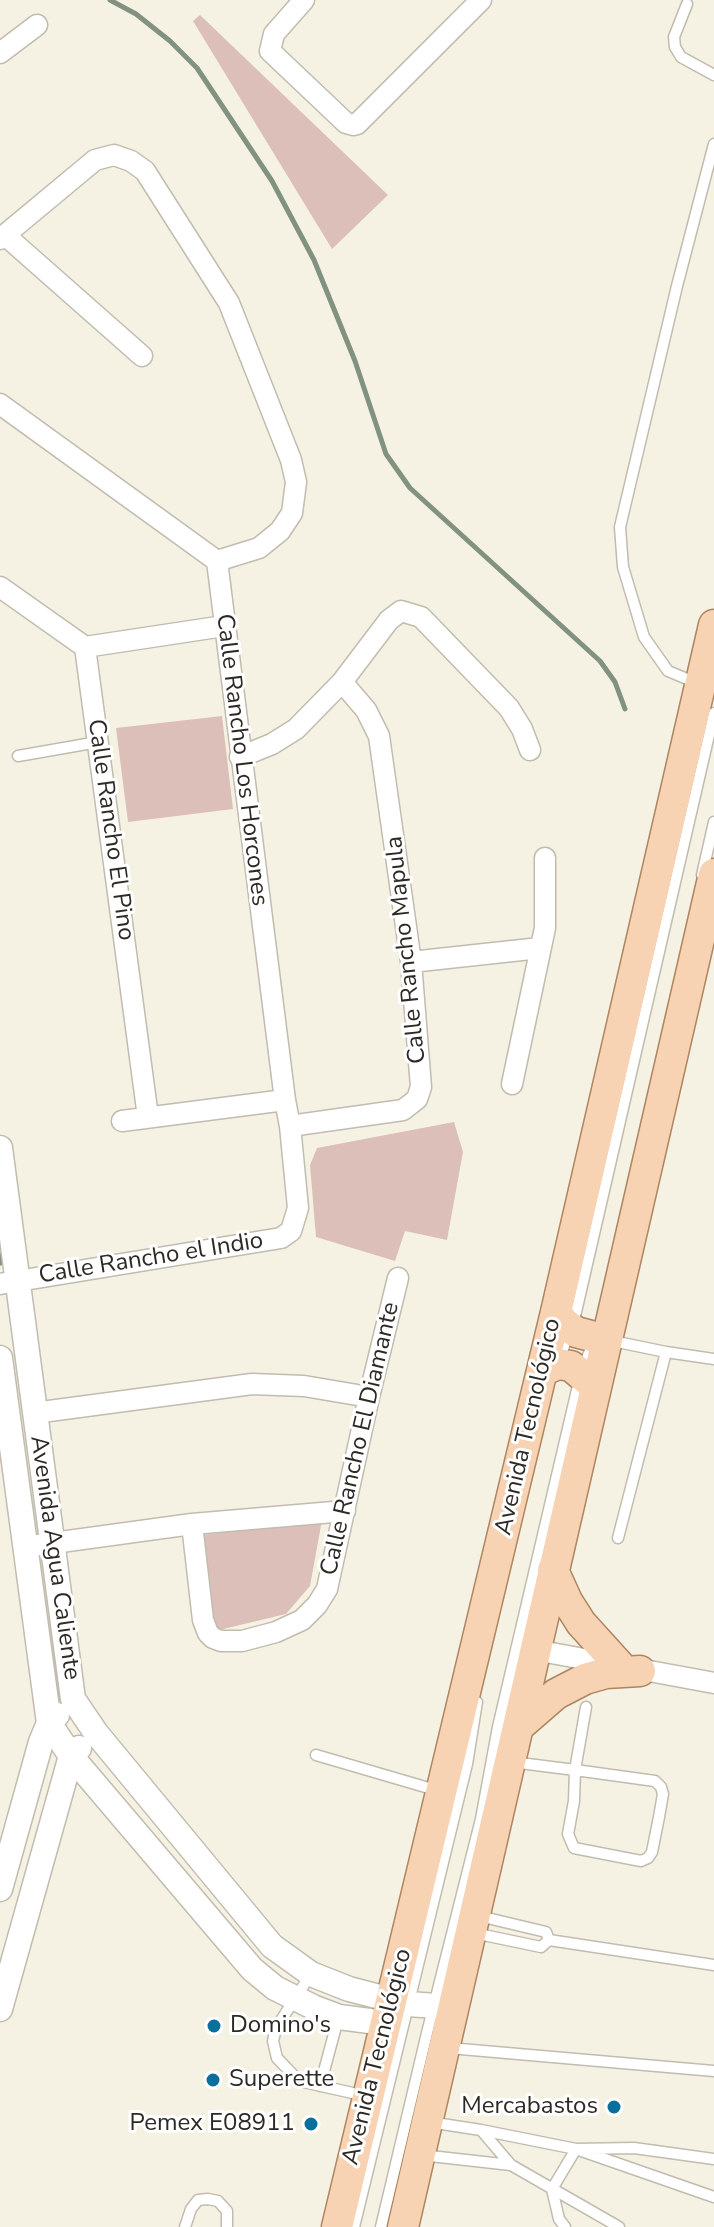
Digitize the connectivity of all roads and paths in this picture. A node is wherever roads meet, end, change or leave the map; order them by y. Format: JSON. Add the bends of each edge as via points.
{"nodes":[{"id":1,"x":304,"y":0,"type":"edge"},
{"id":2,"x":481,"y":0,"type":"edge"},
{"id":3,"x":687,"y":4,"type":"dead end"},
{"id":4,"x":37,"y":25,"type":"dead end"},
{"id":5,"x":0,"y":53,"type":"edge"},
{"id":6,"x":714,"y":75,"type":"edge"},
{"id":7,"x":714,"y":144,"type":"edge"},
{"id":8,"x":3,"y":238,"type":"edge"},
{"id":9,"x":142,"y":356,"type":"dead end"},
{"id":10,"x":0,"y":404,"type":"edge"},
{"id":11,"x":217,"y":561,"type":"junction"},
{"id":12,"x":0,"y":587,"type":"edge"},
{"id":13,"x":714,"y":625,"type":"edge"},
{"id":14,"x":224,"y":626,"type":"junction"},
{"id":15,"x":85,"y":647,"type":"junction"},
{"id":16,"x":342,"y":682,"type":"junction"},
{"id":17,"x":700,"y":685,"type":"junction"},
{"id":18,"x":714,"y":713,"type":"edge"},
{"id":19,"x":98,"y":742,"type":"junction"},
{"id":20,"x":530,"y":750,"type":"dead end"},
{"id":21,"x":18,"y":756,"type":"dead end"},
{"id":22,"x":240,"y":757,"type":"junction"},
{"id":23,"x":714,"y":822,"type":"edge"},
{"id":24,"x":545,"y":858,"type":"dead end"},
{"id":25,"x":713,"y":880,"type":"edge"},
{"id":26,"x":540,"y":948,"type":"junction"},
{"id":27,"x":411,"y":962,"type":"junction"},
{"id":28,"x":675,"y":992,"type":"dead end"},
{"id":29,"x":671,"y":1007,"type":"dead end"},
{"id":30,"x":657,"y":1069,"type":"dead end"},
{"id":31,"x":512,"y":1084,"type":"dead end"},
{"id":32,"x":285,"y":1100,"type":"junction"},
{"id":33,"x":148,"y":1117,"type":"junction"},
{"id":34,"x":122,"y":1121,"type":"dead end"},
{"id":35,"x":290,"y":1126,"type":"junction"},
{"id":36,"x":0,"y":1148,"type":"edge"},
{"id":37,"x":295,"y":1224,"type":"joint"},
{"id":38,"x":398,"y":1278,"type":"dead end"},
{"id":39,"x":9,"y":1282,"type":"edge"},
{"id":40,"x":585,"y":1329,"type":"junction"},
{"id":41,"x":666,"y":1352,"type":"junction"},
{"id":42,"x":0,"y":1358,"type":"edge"},
{"id":43,"x":714,"y":1359,"type":"edge"},
{"id":44,"x":566,"y":1375,"type":"junction"},
{"id":45,"x":369,"y":1397,"type":"junction"},
{"id":46,"x":34,"y":1413,"type":"junction"},
{"id":47,"x":345,"y":1511,"type":"junction"},
{"id":48,"x":192,"y":1524,"type":"junction"},
{"id":49,"x":618,"y":1538,"type":"dead end"},
{"id":50,"x":51,"y":1542,"type":"junction"},
{"id":51,"x":24,"y":1547,"type":"junction"},
{"id":52,"x":553,"y":1570,"type":"junction"},
{"id":53,"x":535,"y":1650,"type":"junction"},
{"id":54,"x":629,"y":1668,"type":"junction"},
{"id":55,"x":714,"y":1683,"type":"edge"},
{"id":56,"x":480,"y":1692,"type":"dead end"},
{"id":57,"x":73,"y":1699,"type":"junction"},
{"id":58,"x":586,"y":1707,"type":"dead end"},
{"id":59,"x":49,"y":1723,"type":"junction"},
{"id":60,"x":518,"y":1727,"type":"junction"},
{"id":61,"x":96,"y":1733,"type":"junction"},
{"id":62,"x":316,"y":1755,"type":"dead end"},
{"id":63,"x":71,"y":1756,"type":"junction"},
{"id":64,"x":510,"y":1762,"type":"junction"},
{"id":65,"x":575,"y":1770,"type":"junction"},
{"id":66,"x":441,"y":1791,"type":"junction"},
{"id":67,"x":0,"y":1889,"type":"edge"},
{"id":68,"x":474,"y":1924,"type":"junction"},
{"id":69,"x":549,"y":1940,"type":"junction"},
{"id":70,"x":714,"y":1965,"type":"edge"},
{"id":71,"x":5,"y":1972,"type":"edge"},
{"id":72,"x":311,"y":1974,"type":"junction"},
{"id":73,"x":296,"y":1999,"type":"junction"},
{"id":74,"x":1,"y":2005,"type":"edge"},
{"id":75,"x":443,"y":2006,"type":"junction"},
{"id":76,"x":394,"y":2009,"type":"junction"},
{"id":77,"x":339,"y":2017,"type":"junction"},
{"id":78,"x":443,"y":2047,"type":"junction"},
{"id":79,"x":714,"y":2071,"type":"edge"},
{"id":80,"x":320,"y":2086,"type":"junction"},
{"id":81,"x":368,"y":2096,"type":"junction"},
{"id":82,"x":427,"y":2121,"type":"junction"},
{"id":83,"x":481,"y":2130,"type":"junction"},
{"id":84,"x":576,"y":2149,"type":"junction"},
{"id":85,"x":419,"y":2155,"type":"junction"},
{"id":86,"x":714,"y":2159,"type":"edge"},
{"id":87,"x":511,"y":2165,"type":"junction"},
{"id":88,"x":552,"y":2189,"type":"junction"},
{"id":89,"x":714,"y":2197,"type":"edge"},
{"id":90,"x":399,"y":2226,"type":"edge"},
{"id":91,"x":185,"y":2227,"type":"edge"},
{"id":92,"x":227,"y":2227,"type":"edge"},
{"id":93,"x":337,"y":2227,"type":"edge"},
{"id":94,"x":354,"y":2227,"type":"edge"},
{"id":95,"x":565,"y":2227,"type":"edge"},
{"id":96,"x":619,"y":2227,"type":"edge"}],
"edges":[{"from":1,"to":2,"type":"street","via":[[274,34],[270,51],[353,125]]},
{"from":3,"to":6,"type":"lane","via":[[675,47],[681,57]]},
{"from":4,"to":5,"type":"street"},
{"from":7,"to":17,"type":"lane","via":[[620,527],[623,567],[644,637],[668,671]]},
{"from":8,"to":9,"type":"street"},
{"from":8,"to":11,"type":"street","via":[[84,167],[114,155],[145,171],[220,284],[291,460],[296,496],[292,513],[268,542]]},
{"from":10,"to":11,"type":"street"},
{"from":11,"to":14,"type":"street","name":"Calle Rancho Los Horcones"},
{"from":12,"to":15,"type":"street"},
{"from":13,"to":17,"type":"main road","name":"Avenida Tecnológico"},
{"from":14,"to":15,"type":"street"},
{"from":14,"to":22,"type":"street","name":"Calle Rancho Los Horcones"},
{"from":15,"to":19,"type":"street","name":"Calle Rancho El Pino"},
{"from":16,"to":20,"type":"street","via":[[389,620],[409,611],[421,617],[509,708]]},
{"from":16,"to":22,"type":"street","via":[[285,737]]},
{"from":16,"to":27,"type":"street","name":"Calle Rancho Mapula","via":[[379,736]]},
{"from":17,"to":40,"type":"main road","name":"Avenida Tecnológico"},
{"from":18,"to":40,"type":"lane"},
{"from":19,"to":21,"type":"lane"},
{"from":19,"to":33,"type":"street","name":"Calle Rancho El Pino"},
{"from":22,"to":32,"type":"street","name":"Calle Rancho Los Horcones"},
{"from":23,"to":28,"type":"lane"},
{"from":24,"to":26,"type":"street"},
{"from":25,"to":40,"type":"main road","name":"Avenida Tecnológico"},
{"from":26,"to":27,"type":"street"},
{"from":26,"to":31,"type":"street"},
{"from":27,"to":35,"type":"street","name":"Calle Rancho Mapula","via":[[421,1081],[417,1099],[403,1110]]},
{"from":29,"to":30,"type":"lane"},
{"from":32,"to":33,"type":"street"},
{"from":32,"to":35,"type":"street","name":"Calle Rancho Los Horcones"},
{"from":33,"to":34,"type":"street"},
{"from":35,"to":37,"type":"street","name":"Calle Rancho Los Horcones","via":[[298,1201]]},
{"from":36,"to":39,"type":"street","name":"Avenida Agua Caliente"},
{"from":37,"to":39,"type":"street","name":"Calle Rancho el Indio","via":[[281,1238]]},
{"from":38,"to":45,"type":"street","name":"Calle Rancho El Diamante"},
{"from":39,"to":46,"type":"street","name":"Avenida Agua Caliente"},
{"from":40,"to":41,"type":"lane"},
{"from":40,"to":44,"type":"main road","name":"Avenida Tecnológico"},
{"from":40,"to":44,"type":"main road","name":"Avenida Tecnológico"},
{"from":41,"to":43,"type":"lane"},
{"from":41,"to":49,"type":"lane"},
{"from":42,"to":51,"type":"street","name":"Avenida Agua Caliente"},
{"from":44,"to":52,"type":"main road","name":"Avenida Tecnológico"},
{"from":44,"to":66,"type":"main road","name":"Avenida Tecnológico"},
{"from":44,"to":75,"type":"lane"},
{"from":45,"to":46,"type":"street","via":[[252,1384]]},
{"from":45,"to":47,"type":"street","name":"Calle Rancho El Diamante"},
{"from":46,"to":50,"type":"street","name":"Avenida Agua Caliente"},
{"from":47,"to":48,"type":"street"},
{"from":47,"to":48,"type":"street","name":"Calle Rancho El Diamante","via":[[327,1589],[317,1605],[302,1620],[242,1641],[213,1638],[205,1626]]},
{"from":48,"to":50,"type":"street"},
{"from":50,"to":51,"type":"street"},
{"from":50,"to":57,"type":"street","name":"Avenida Agua Caliente"},
{"from":51,"to":59,"type":"street","name":"Avenida Agua Caliente"},
{"from":52,"to":53,"type":"main road","name":"Avenida Tecnológico"},
{"from":52,"to":54,"type":"main road","via":[[581,1623]]},
{"from":53,"to":54,"type":"street"},
{"from":53,"to":60,"type":"main road","name":"Avenida Tecnológico"},
{"from":54,"to":55,"type":"street"},
{"from":54,"to":60,"type":"main road","via":[[585,1679],[556,1694]]},
{"from":56,"to":76,"type":"lane","via":[[467,1764]]},
{"from":57,"to":59,"type":"street"},
{"from":57,"to":61,"type":"street","name":"Avenida Agua Caliente"},
{"from":58,"to":65,"type":"lane"},
{"from":59,"to":63,"type":"street","name":"Avenida Agua Caliente"},
{"from":59,"to":67,"type":"street"},
{"from":60,"to":64,"type":"main road","name":"Avenida Tecnológico"},
{"from":61,"to":63,"type":"street"},
{"from":61,"to":72,"type":"street","name":"Avenida Agua Caliente","via":[[272,1946]]},
{"from":62,"to":66,"type":"lane"},
{"from":63,"to":71,"type":"street"},
{"from":63,"to":73,"type":"street","name":"Avenida Agua Caliente","via":[[252,1969]]},
{"from":64,"to":65,"type":"lane"},
{"from":64,"to":68,"type":"main road","name":"Avenida Tecnológico"},
{"from":65,"to":65,"type":"lane","via":[[568,1834],[574,1848],[648,1858],[661,1787],[655,1781]]},
{"from":66,"to":76,"type":"main road","name":"Avenida Tecnológico"},
{"from":68,"to":69,"type":"lane","via":[[546,1932]]},
{"from":68,"to":69,"type":"lane","via":[[541,1947]]},
{"from":68,"to":75,"type":"main road","name":"Avenida Tecnológico"},
{"from":69,"to":70,"type":"lane"},
{"from":71,"to":74,"type":"street"},
{"from":72,"to":73,"type":"lane"},
{"from":72,"to":76,"type":"street","name":"Avenida Agua Caliente"},
{"from":73,"to":77,"type":"street","name":"Avenida Agua Caliente"},
{"from":73,"to":80,"type":"lane","via":[[276,2028],[277,2058],[299,2081]]},
{"from":75,"to":76,"type":"street","name":"Avenida Agua Caliente"},
{"from":75,"to":78,"type":"main road","name":"Avenida Tecnológico"},
{"from":75,"to":90,"type":"lane"},
{"from":76,"to":77,"type":"street","name":"Avenida Agua Caliente"},
{"from":76,"to":81,"type":"main road","name":"Avenida Tecnológico"},
{"from":76,"to":94,"type":"lane"},
{"from":77,"to":80,"type":"lane"},
{"from":78,"to":79,"type":"lane"},
{"from":78,"to":82,"type":"main road","name":"Avenida Tecnológico"},
{"from":80,"to":81,"type":"lane"},
{"from":81,"to":93,"type":"main road","name":"Avenida Tecnológico"},
{"from":82,"to":83,"type":"lane"},
{"from":82,"to":85,"type":"main road","name":"Avenida Tecnológico"},
{"from":83,"to":84,"type":"lane"},
{"from":83,"to":87,"type":"lane"},
{"from":84,"to":86,"type":"lane","via":[[634,2148]]},
{"from":84,"to":88,"type":"lane"},
{"from":84,"to":89,"type":"lane"},
{"from":85,"to":87,"type":"lane"},
{"from":85,"to":90,"type":"main road","name":"Avenida Tecnológico"},
{"from":87,"to":88,"type":"lane"},
{"from":88,"to":95,"type":"lane"},
{"from":88,"to":96,"type":"lane"},
{"from":91,"to":92,"type":"lane","via":[[198,2200],[208,2199],[227,2211]]}]}
